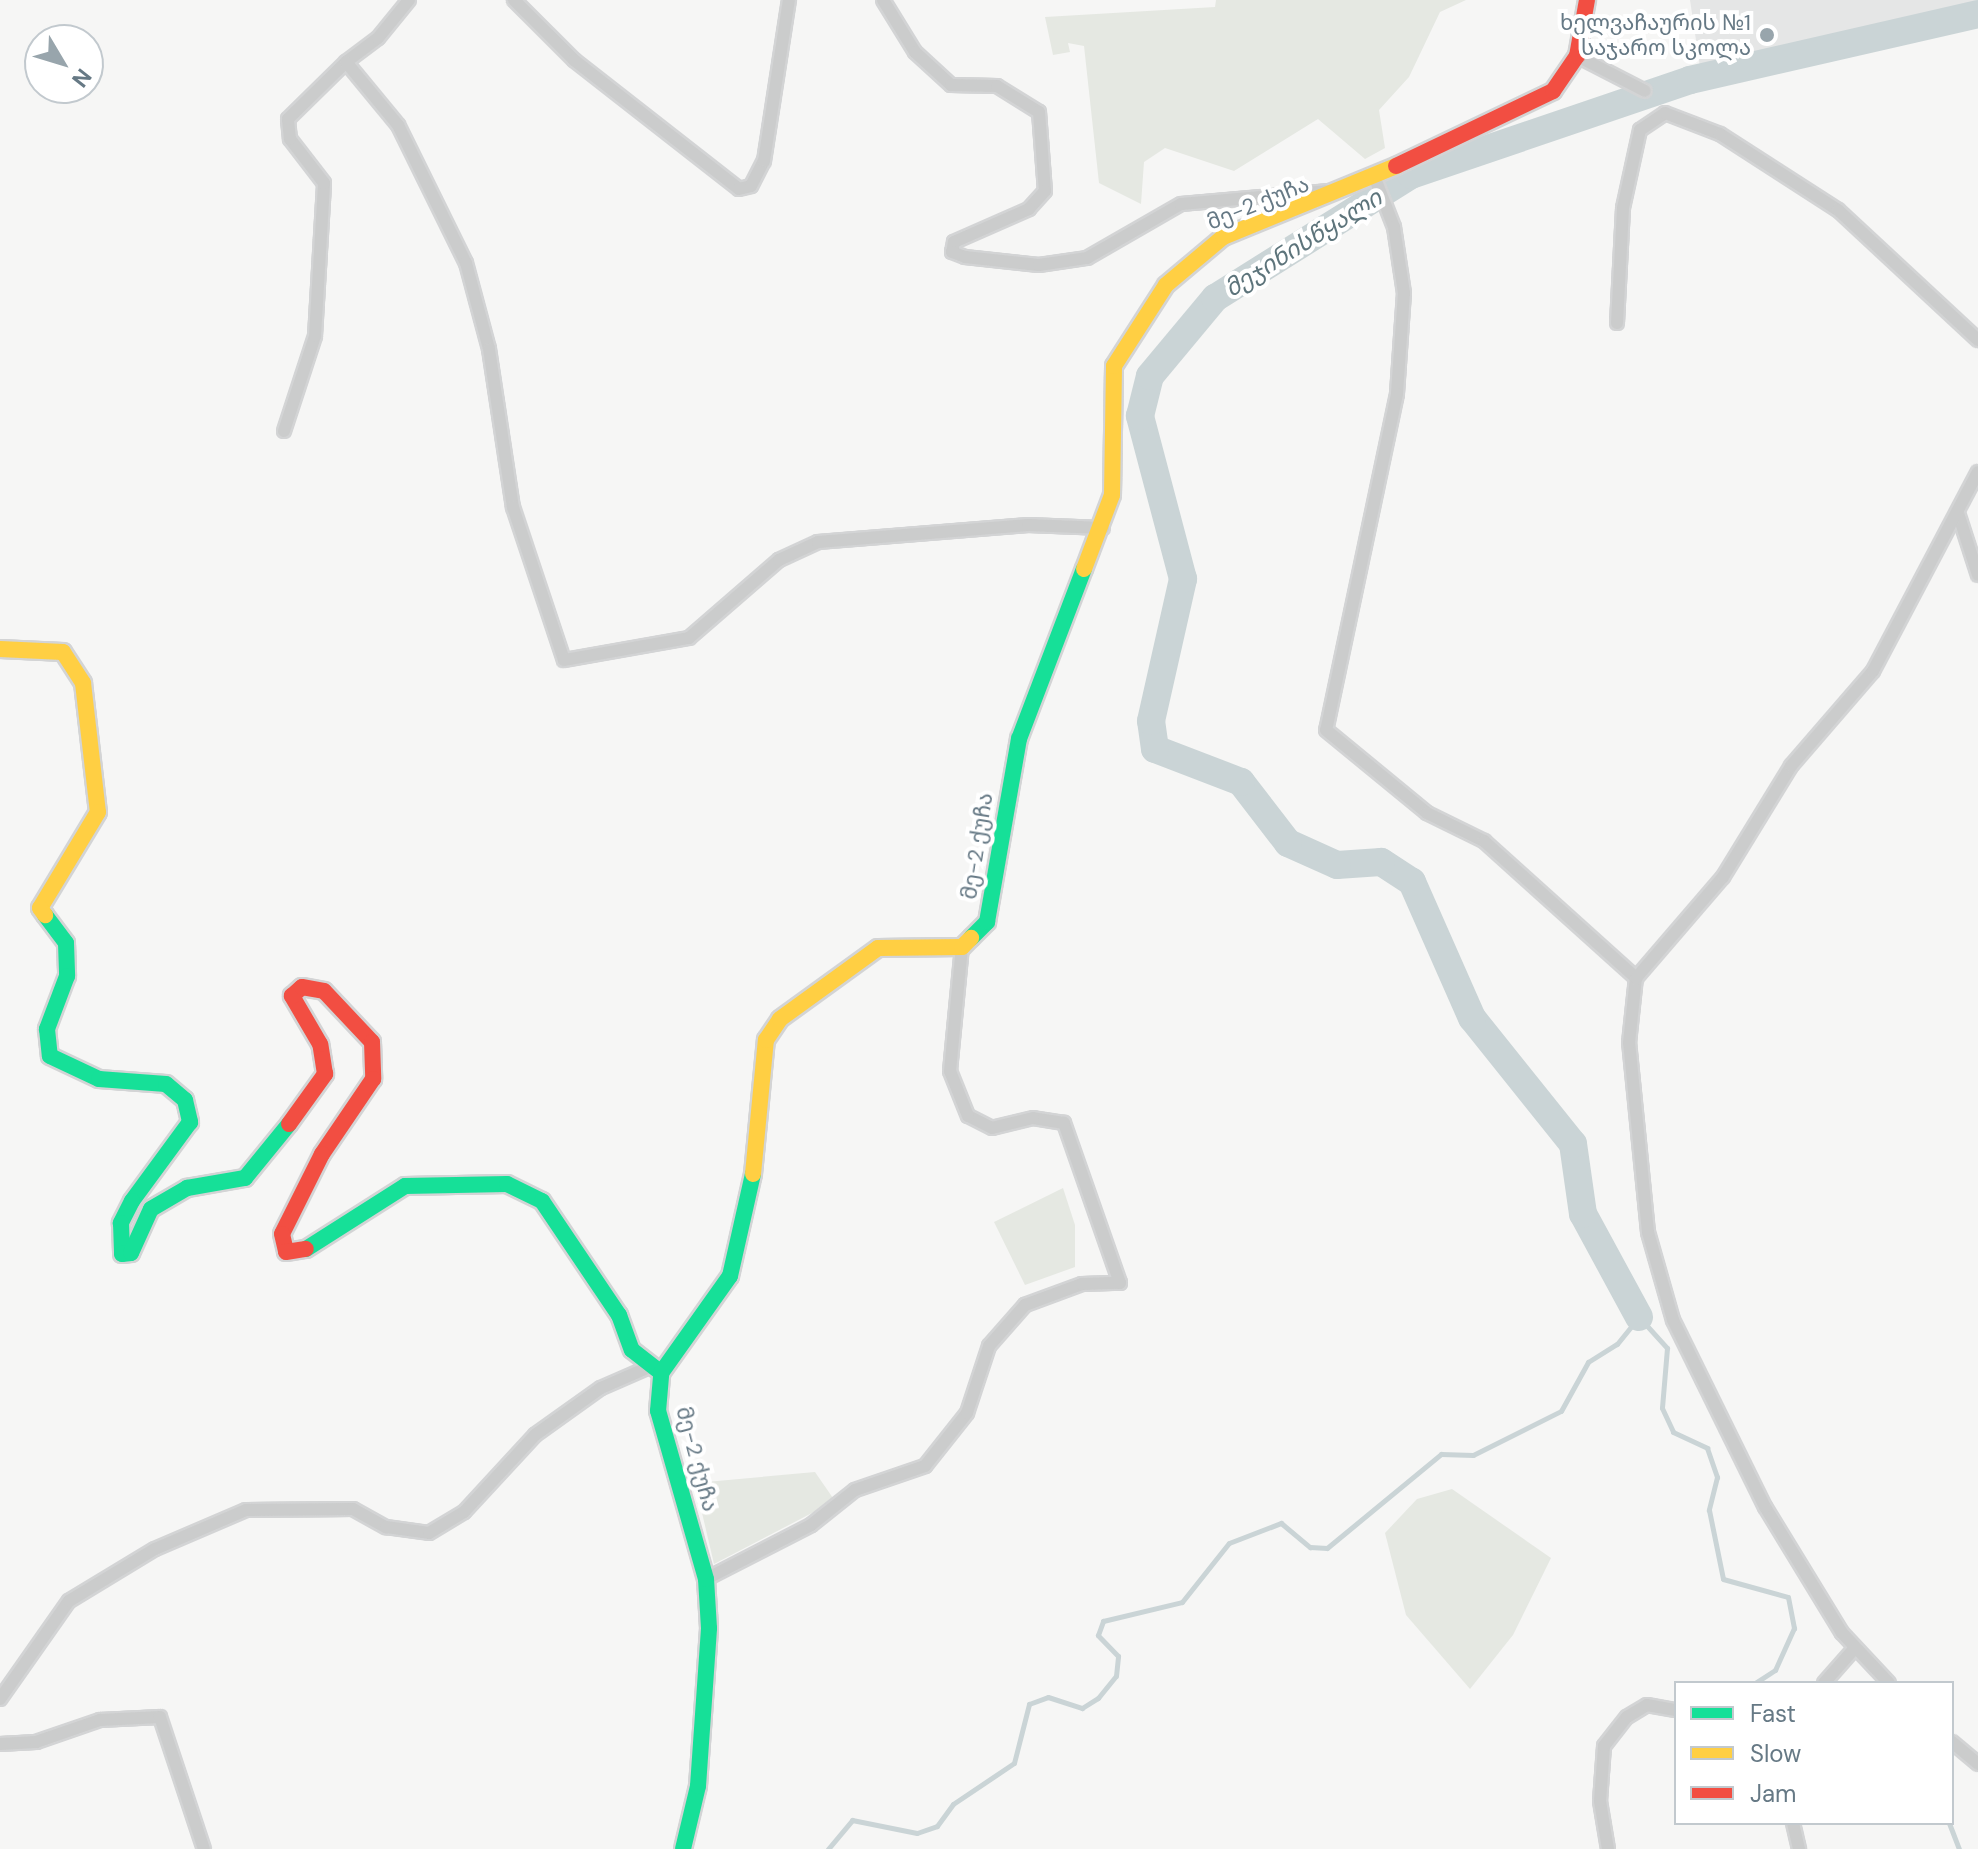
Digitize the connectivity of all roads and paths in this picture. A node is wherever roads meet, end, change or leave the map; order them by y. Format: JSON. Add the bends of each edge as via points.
{"nodes":[{"id":1,"x":409,"y":0,"type":"edge"},
{"id":2,"x":514,"y":0,"type":"edge"},
{"id":3,"x":789,"y":0,"type":"edge"},
{"id":4,"x":883,"y":0,"type":"edge"},
{"id":5,"x":1587,"y":0,"type":"edge"},
{"id":6,"x":1577,"y":56,"type":"junction"},
{"id":7,"x":346,"y":62,"type":"junction"},
{"id":8,"x":1645,"y":91,"type":"dead end"},
{"id":9,"x":1376,"y":182,"type":"junction"},
{"id":10,"x":1347,"y":189,"type":"junction"},
{"id":11,"x":1617,"y":323,"type":"dead end"},
{"id":12,"x":1978,"y":340,"type":"edge"},
{"id":13,"x":284,"y":431,"type":"dead end"},
{"id":14,"x":1978,"y":472,"type":"edge"},
{"id":15,"x":1958,"y":513,"type":"junction"},
{"id":16,"x":1103,"y":528,"type":"junction"},
{"id":17,"x":1978,"y":575,"type":"edge"},
{"id":18,"x":0,"y":649,"type":"edge"},
{"id":19,"x":962,"y":947,"type":"junction"},
{"id":20,"x":1636,"y":978,"type":"junction"},
{"id":21,"x":654,"y":1370,"type":"junction"},
{"id":22,"x":706,"y":1579,"type":"junction"},
{"id":23,"x":1854,"y":1649,"type":"junction"},
{"id":24,"x":1826,"y":1681,"type":"edge"},
{"id":25,"x":1887,"y":1681,"type":"edge"},
{"id":26,"x":0,"y":1699,"type":"edge"},
{"id":27,"x":1674,"y":1710,"type":"edge"},
{"id":28,"x":0,"y":1744,"type":"edge"},
{"id":29,"x":1954,"y":1744,"type":"edge"},
{"id":30,"x":1978,"y":1764,"type":"edge"},
{"id":31,"x":1793,"y":1825,"type":"edge"},
{"id":32,"x":204,"y":1849,"type":"edge"},
{"id":33,"x":683,"y":1849,"type":"edge"},
{"id":34,"x":1608,"y":1849,"type":"edge"},
{"id":35,"x":1799,"y":1849,"type":"edge"}],
"edges":[{"from":1,"to":7,"type":"street","via":[[378,38]]},
{"from":2,"to":3,"type":"street","via":[[574,60],[739,189],[751,186],[764,161]]},
{"from":4,"to":10,"type":"street","via":[[915,52],[951,85],[997,86],[1039,112],[1045,191],[1029,209],[954,242],[952,252],[1039,265],[1087,258],[1181,204]]},
{"from":5,"to":6,"type":"street","name":"მე-2 ქუჩა"},
{"from":6,"to":8,"type":"street"},
{"from":6,"to":9,"type":"street","name":"მე-2 ქუჩა","via":[[1553,91]]},
{"from":7,"to":13,"type":"street","via":[[288,119],[290,139],[324,183],[315,336]]},
{"from":7,"to":16,"type":"street","via":[[398,125],[466,263],[489,349],[513,507],[564,660],[689,638],[779,560],[818,542],[1028,525]]},
{"from":9,"to":10,"type":"street","name":"მე-2 ქუჩა"},
{"from":9,"to":20,"type":"street","via":[[1388,211],[1404,293],[1397,394],[1326,730],[1427,813],[1484,841]]},
{"from":10,"to":16,"type":"street","name":"მე-2 ქუჩა","via":[[1201,250],[1131,331],[1114,366],[1116,459]]},
{"from":11,"to":12,"type":"street","via":[[1623,208],[1640,130],[1665,113],[1720,134],[1838,210]]},
{"from":14,"to":15,"type":"street"},
{"from":15,"to":17,"type":"street"},
{"from":15,"to":20,"type":"street","via":[[1873,671],[1791,766],[1723,877]]},
{"from":16,"to":19,"type":"street","name":"მე-2 ქუჩა","via":[[1019,739],[987,922]]},
{"from":18,"to":21,"type":"street","via":[[63,652],[83,683],[98,812],[40,908],[66,943],[67,976],[47,1029],[50,1056],[99,1079],[166,1084],[185,1100],[190,1122],[132,1201],[121,1223],[122,1254],[131,1253],[151,1209],[187,1188],[245,1178],[265,1159],[325,1074],[320,1044],[292,996],[302,987],[324,991],[372,1042],[373,1079],[322,1154],[282,1234],[286,1252],[304,1250],[405,1186],[507,1184],[542,1201]]},
{"from":19,"to":21,"type":"street","via":[[878,948],[780,1019],[766,1040],[754,1168],[730,1276]]},
{"from":19,"to":22,"type":"street","via":[[950,1071],[968,1116],[992,1128],[1033,1118],[1064,1123],[1120,1283],[1082,1284],[1025,1305],[989,1346],[967,1413],[925,1466],[855,1490],[790,1537]]},
{"from":20,"to":23,"type":"street","via":[[1629,1043],[1639,1170],[1673,1320],[1765,1507]]},
{"from":21,"to":22,"type":"street","name":"მე-2 ქუჩა","via":[[658,1411]]},
{"from":21,"to":26,"type":"street","via":[[601,1388],[535,1435],[464,1512],[429,1533],[386,1527],[353,1509],[246,1510],[155,1549],[69,1601]]},
{"from":22,"to":33,"type":"street","name":"მე-2 ქუჩა","via":[[706,1706]]},
{"from":23,"to":24,"type":"street"},
{"from":23,"to":25,"type":"street"},
{"from":27,"to":34,"type":"street","via":[[1647,1705],[1627,1717],[1604,1746],[1600,1801]]},
{"from":28,"to":32,"type":"street","via":[[36,1742],[100,1720],[160,1717]]},
{"from":29,"to":30,"type":"street"},
{"from":31,"to":35,"type":"street"}]}
